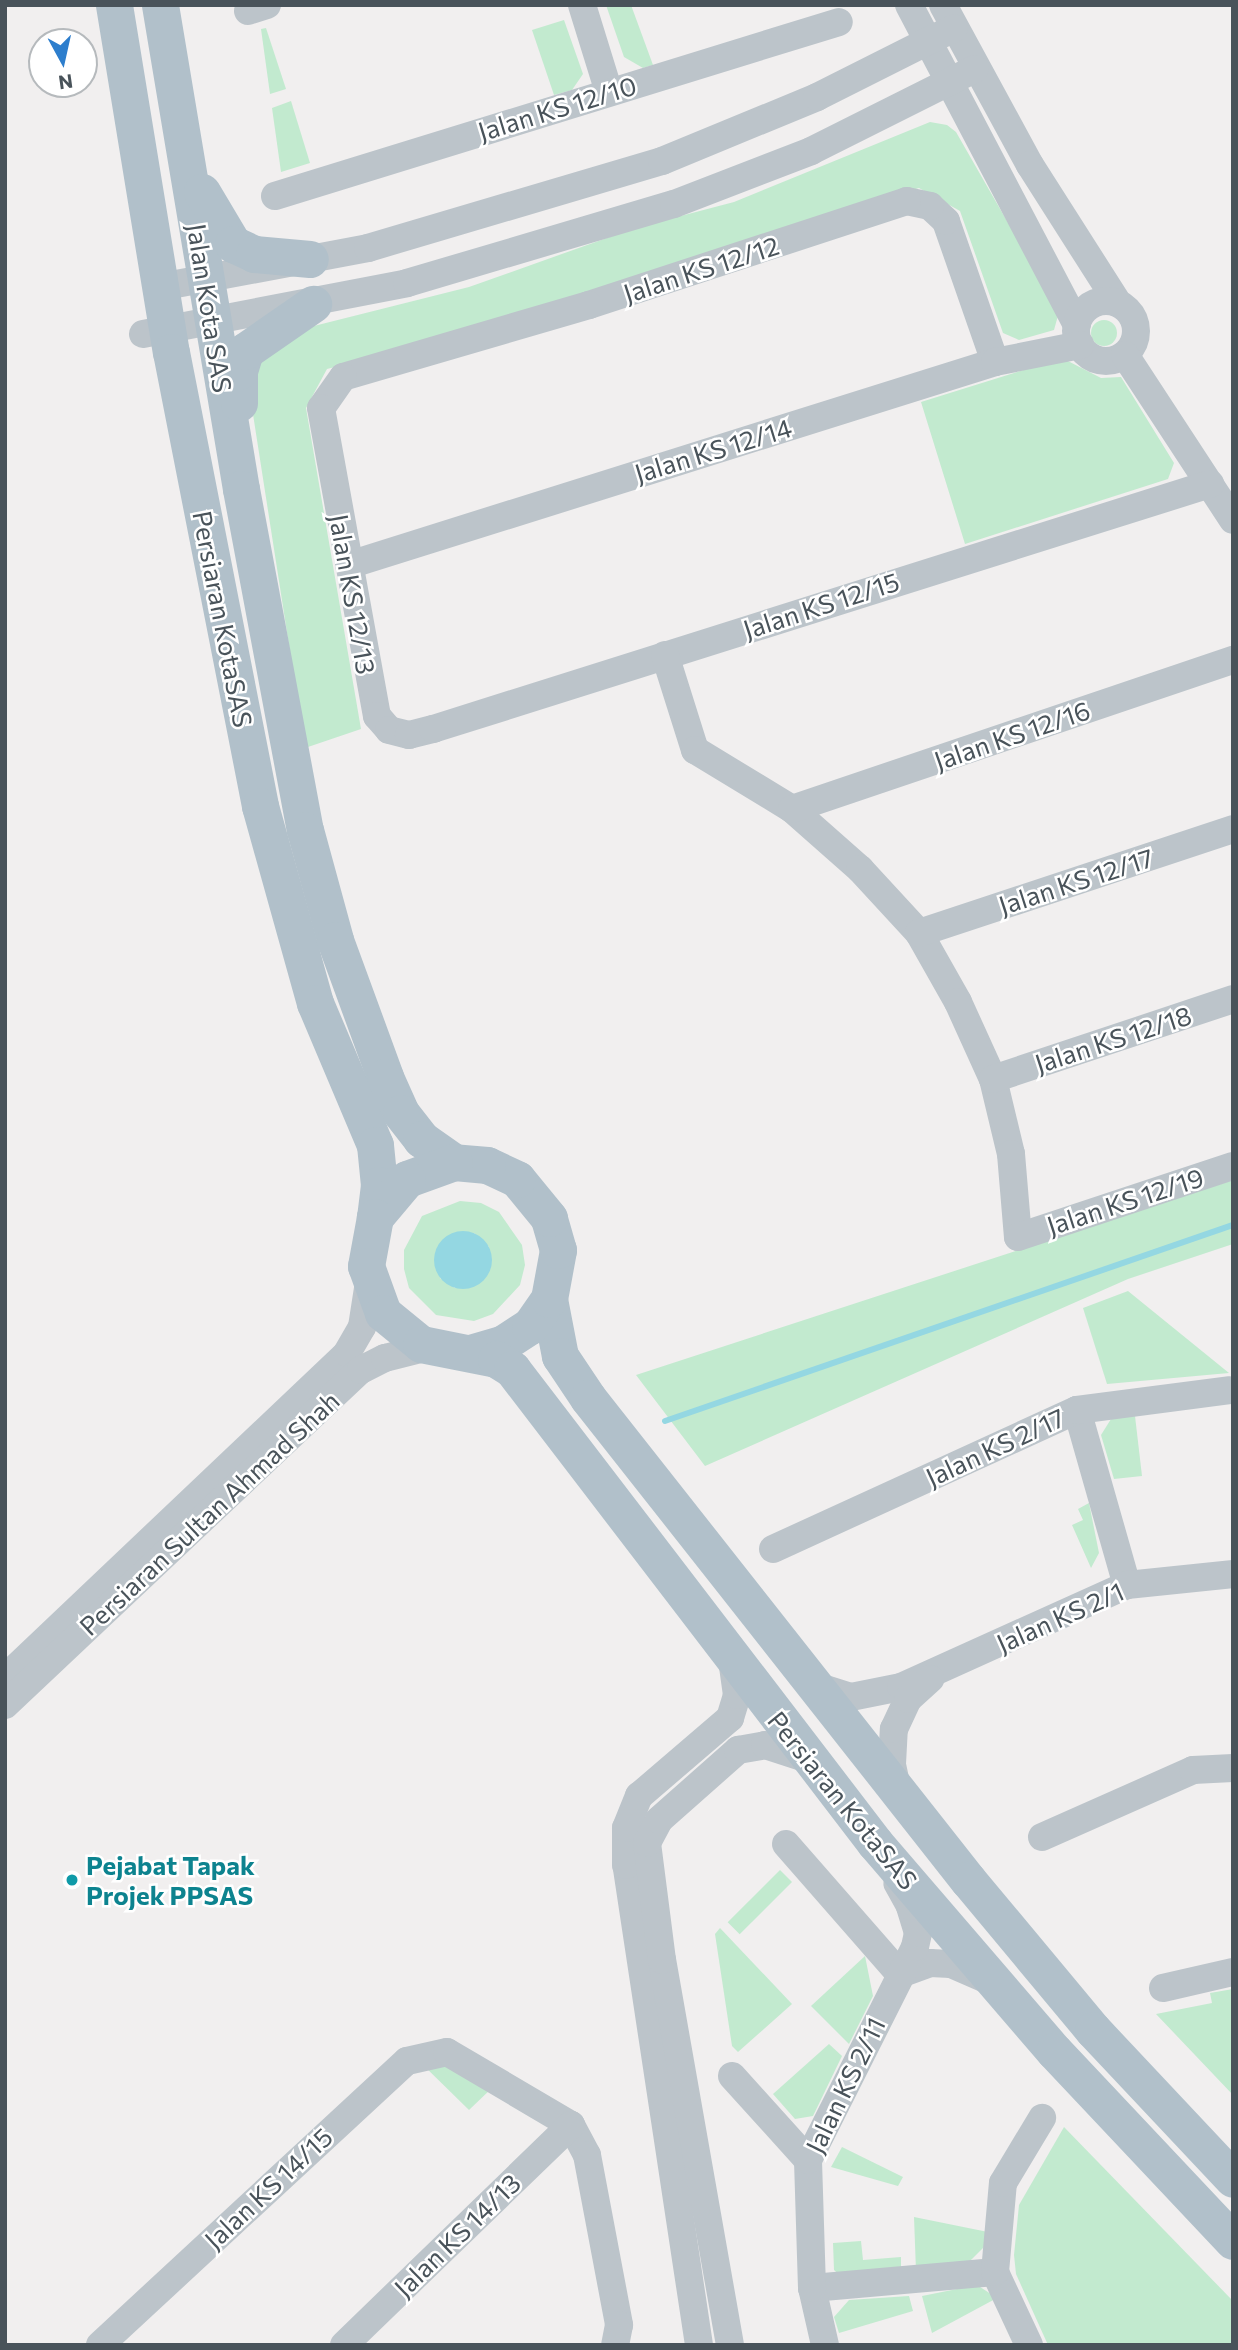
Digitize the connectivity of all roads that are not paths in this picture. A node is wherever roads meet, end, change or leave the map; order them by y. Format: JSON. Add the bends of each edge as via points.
{"nodes":[{"id":1,"x":114,"y":5,"type":"edge"},
{"id":2,"x":160,"y":5,"type":"edge"},
{"id":3,"x":582,"y":5,"type":"edge"},
{"id":4,"x":909,"y":5,"type":"edge"},
{"id":5,"x":949,"y":16,"type":"edge"},
{"id":6,"x":839,"y":22,"type":"dead end"},
{"id":7,"x":926,"y":42,"type":"junction"},
{"id":8,"x":975,"y":69,"type":"junction"},
{"id":9,"x":947,"y":84,"type":"junction"},
{"id":10,"x":609,"y":92,"type":"junction"},
{"id":11,"x":181,"y":127,"type":"junction"},
{"id":12,"x":275,"y":196,"type":"dead end"},
{"id":13,"x":310,"y":259,"type":"junction"},
{"id":14,"x":205,"y":280,"type":"junction"},
{"id":15,"x":160,"y":288,"type":"junction"},
{"id":16,"x":1118,"y":303,"type":"junction"},
{"id":17,"x":313,"y":304,"type":"junction"},
{"id":18,"x":212,"y":323,"type":"junction"},
{"id":19,"x":155,"y":332,"type":"junction"},
{"id":20,"x":1079,"y":335,"type":"junction"},
{"id":21,"x":1125,"y":355,"type":"junction"},
{"id":22,"x":995,"y":362,"type":"junction"},
{"id":23,"x":321,"y":408,"type":"joint"},
{"id":24,"x":1210,"y":484,"type":"junction"},
{"id":25,"x":241,"y":489,"type":"junction"},
{"id":26,"x":1233,"y":520,"type":"edge"},
{"id":27,"x":349,"y":565,"type":"junction"},
{"id":28,"x":665,"y":655,"type":"junction"},
{"id":29,"x":1233,"y":660,"type":"edge"},
{"id":30,"x":433,"y":729,"type":"joint"},
{"id":31,"x":792,"y":809,"type":"junction"},
{"id":32,"x":1233,"y":829,"type":"edge"},
{"id":33,"x":919,"y":933,"type":"junction"},
{"id":34,"x":1233,"y":999,"type":"edge"},
{"id":35,"x":992,"y":1079,"type":"junction"},
{"id":36,"x":454,"y":1162,"type":"junction"},
{"id":37,"x":1233,"y":1166,"type":"edge"},
{"id":38,"x":375,"y":1217,"type":"junction"},
{"id":39,"x":369,"y":1282,"type":"junction"},
{"id":40,"x":549,"y":1298,"type":"junction"},
{"id":41,"x":428,"y":1347,"type":"junction"},
{"id":42,"x":470,"y":1353,"type":"junction"},
{"id":43,"x":1230,"y":1390,"type":"dead end"},
{"id":44,"x":1077,"y":1409,"type":"junction"},
{"id":45,"x":774,"y":1549,"type":"dead end"},
{"id":46,"x":1233,"y":1574,"type":"edge"},
{"id":47,"x":1127,"y":1585,"type":"junction"},
{"id":48,"x":732,"y":1660,"type":"junction"},
{"id":49,"x":935,"y":1675,"type":"junction"},
{"id":50,"x":5,"y":1678,"type":"edge"},
{"id":51,"x":810,"y":1684,"type":"junction"},
{"id":52,"x":5,"y":1705,"type":"edge"},
{"id":53,"x":808,"y":1759,"type":"junction"},
{"id":54,"x":1233,"y":1768,"type":"edge"},
{"id":55,"x":898,"y":1794,"type":"junction"},
{"id":56,"x":1042,"y":1837,"type":"dead end"},
{"id":57,"x":875,"y":1843,"type":"junction"},
{"id":58,"x":786,"y":1844,"type":"dead end"},
{"id":59,"x":1233,"y":1972,"type":"edge"},
{"id":60,"x":900,"y":1974,"type":"junction"},
{"id":61,"x":998,"y":1985,"type":"junction"},
{"id":62,"x":1163,"y":1988,"type":"dead end"},
{"id":63,"x":732,"y":2076,"type":"dead end"},
{"id":64,"x":1042,"y":2118,"type":"dead end"},
{"id":65,"x":571,"y":2125,"type":"junction"},
{"id":66,"x":807,"y":2160,"type":"junction"},
{"id":67,"x":1233,"y":2179,"type":"edge"},
{"id":68,"x":1233,"y":2241,"type":"edge"},
{"id":69,"x":995,"y":2272,"type":"junction"},
{"id":70,"x":812,"y":2288,"type":"junction"},
{"id":71,"x":100,"y":2345,"type":"edge"},
{"id":72,"x":344,"y":2345,"type":"edge"},
{"id":73,"x":615,"y":2345,"type":"edge"},
{"id":74,"x":699,"y":2345,"type":"edge"},
{"id":75,"x":730,"y":2345,"type":"edge"},
{"id":76,"x":825,"y":2345,"type":"edge"},
{"id":77,"x":1029,"y":2345,"type":"edge"}],
"edges":[{"from":1,"to":15,"type":"main road","name":"Persiaran KotaSAS"},
{"from":2,"to":11,"type":"main road"},
{"from":3,"to":10,"type":"street"},
{"from":4,"to":7,"type":"street"},
{"from":5,"to":7,"type":"street"},
{"from":5,"to":8,"type":"street"},
{"from":6,"to":10,"type":"street","name":"Jalan KS 12/10"},
{"from":7,"to":9,"type":"street"},
{"from":7,"to":13,"type":"street","via":[[817,97],[662,161],[428,233]]},
{"from":8,"to":9,"type":"street"},
{"from":8,"to":16,"type":"street"},
{"from":9,"to":17,"type":"street","via":[[811,151],[674,204],[468,268]]},
{"from":9,"to":20,"type":"street"},
{"from":10,"to":12,"type":"street","name":"Jalan KS 12/10"},
{"from":11,"to":13,"type":"main road","via":[[197,179],[227,239],[254,254]]},
{"from":11,"to":14,"type":"main road","name":"Jalan Kota SAS"},
{"from":13,"to":14,"type":"street"},
{"from":14,"to":15,"type":"street"},
{"from":14,"to":18,"type":"main road","name":"Jalan Kota SAS"},
{"from":15,"to":19,"type":"main road","name":"Persiaran KotaSAS"},
{"from":16,"to":20,"type":"street","via":[[1088,308]]},
{"from":16,"to":21,"type":"street","via":[[1133,317],[1136,327]]},
{"from":17,"to":18,"type":"street"},
{"from":17,"to":25,"type":"main road","via":[[251,344],[241,361]]},
{"from":18,"to":19,"type":"street"},
{"from":18,"to":25,"type":"main road","name":"Jalan Kota SAS"},
{"from":19,"to":38,"type":"main road","name":"Persiaran KotaSAS","via":[[260,806],[315,1003],[375,1145],[379,1185]]},
{"from":20,"to":21,"type":"street","via":[[1105,361]]},
{"from":20,"to":22,"type":"street","name":"Jalan KS 12/14"},
{"from":21,"to":24,"type":"street"},
{"from":22,"to":23,"type":"street","name":"Jalan KS 12/12","via":[[946,221],[930,206],[907,201],[576,309],[343,377]]},
{"from":22,"to":27,"type":"street","name":"Jalan KS 12/14"},
{"from":23,"to":27,"type":"street","name":"Jalan KS 12/13"},
{"from":24,"to":26,"type":"street"},
{"from":24,"to":28,"type":"street","name":"Jalan KS 12/15"},
{"from":25,"to":36,"type":"main road","name":"Persiaran KotaSAS","via":[[297,793],[335,940],[401,1113],[421,1139]]},
{"from":27,"to":30,"type":"street","name":"Jalan KS 12/13","via":[[377,716],[389,730],[409,735]]},
{"from":28,"to":30,"type":"street","name":"Jalan KS 12/15"},
{"from":28,"to":31,"type":"street","via":[[695,750]]},
{"from":29,"to":31,"type":"street","name":"Jalan KS 12/16"},
{"from":31,"to":33,"type":"street","via":[[860,869]]},
{"from":32,"to":33,"type":"street","name":"Jalan KS 12/17"},
{"from":33,"to":35,"type":"street","via":[[958,1002]]},
{"from":34,"to":35,"type":"street","name":"Jalan KS 12/18"},
{"from":35,"to":37,"type":"street","name":"Jalan KS 12/19","via":[[1011,1154],[1018,1237]]},
{"from":36,"to":38,"type":"main road","name":"Persiaran KotaSAS","via":[[407,1179]]},
{"from":36,"to":40,"type":"main road","name":"Persiaran KotaSAS","via":[[503,1171],[541,1203],[558,1250]]},
{"from":38,"to":39,"type":"main road","name":"Persiaran KotaSAS","via":[[366,1249]]},
{"from":39,"to":41,"type":"main road","name":"Persiaran KotaSAS","via":[[394,1325]]},
{"from":39,"to":50,"type":"street","name":"Persiaran Sultan Ahmad Shah","via":[[362,1327],[347,1353]]},
{"from":40,"to":42,"type":"main road","name":"Persiaran KotaSAS","via":[[517,1336]]},
{"from":40,"to":51,"type":"main road","name":"Persiaran KotaSAS","via":[[555,1343],[566,1369]]},
{"from":41,"to":42,"type":"main road","name":"Persiaran KotaSAS"},
{"from":41,"to":52,"type":"street","name":"Persiaran Sultan Ahmad Shah","via":[[366,1366]]},
{"from":42,"to":48,"type":"main road","name":"Persiaran KotaSAS","via":[[512,1369],[541,1402]]},
{"from":43,"to":44,"type":"street","name":"Jalan KS 2/17"},
{"from":44,"to":45,"type":"street","name":"Jalan KS 2/17"},
{"from":44,"to":47,"type":"street"},
{"from":46,"to":47,"type":"street","name":"Jalan KS 2/1"},
{"from":47,"to":49,"type":"street","name":"Jalan KS 2/1"},
{"from":48,"to":53,"type":"main road","name":"Persiaran KotaSAS"},
{"from":48,"to":74,"type":"street","via":[[737,1695],[730,1718],[639,1796],[626,1828],[626,1865]]},
{"from":49,"to":51,"type":"street","via":[[851,1697]]},
{"from":49,"to":55,"type":"street","via":[[908,1699],[894,1729],[892,1764]]},
{"from":51,"to":55,"type":"main road","name":"Persiaran KotaSAS"},
{"from":53,"to":57,"type":"main road","name":"Persiaran KotaSAS"},
{"from":53,"to":75,"type":"street","via":[[765,1745],[738,1750],[659,1819],[646,1843],[662,1960]]},
{"from":54,"to":56,"type":"street","via":[[1193,1770]]},
{"from":55,"to":67,"type":"main road","name":"Persiaran KotaSAS","via":[[1093,2030]]},
{"from":57,"to":60,"type":"street","name":"Jalan KS 2/11","via":[[910,1906],[918,1933]]},
{"from":57,"to":61,"type":"main road","name":"Persiaran KotaSAS"},
{"from":58,"to":60,"type":"street"},
{"from":59,"to":62,"type":"street"},
{"from":60,"to":61,"type":"street","via":[[930,1964],[951,1964]]},
{"from":60,"to":66,"type":"street","name":"Jalan KS 2/11"},
{"from":61,"to":68,"type":"main road","name":"Persiaran KotaSAS","via":[[1153,2161]]},
{"from":63,"to":66,"type":"street"},
{"from":64,"to":69,"type":"street","via":[[1003,2183]]},
{"from":65,"to":71,"type":"street","name":"Jalan KS 14/15","via":[[447,2052],[407,2061]]},
{"from":65,"to":72,"type":"street","name":"Jalan KS 14/13"},
{"from":65,"to":73,"type":"street","via":[[587,2155],[619,2325]]},
{"from":66,"to":70,"type":"street","name":"Jalan KS 2/11"},
{"from":69,"to":70,"type":"street"},
{"from":69,"to":77,"type":"street"},
{"from":70,"to":76,"type":"street","name":"Jalan KS 2/11"}]}
